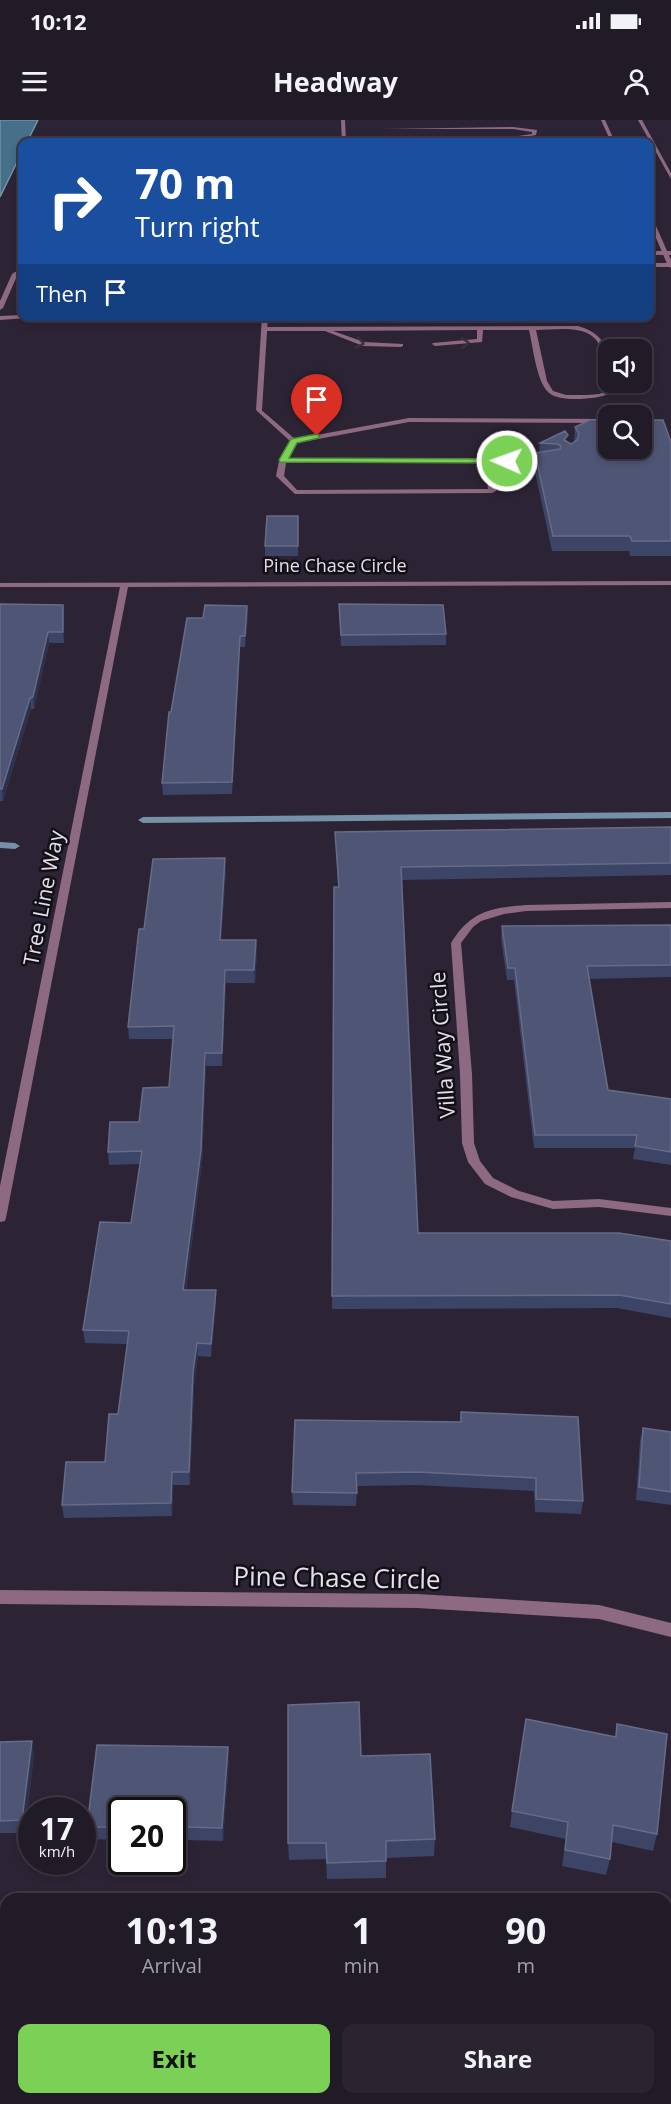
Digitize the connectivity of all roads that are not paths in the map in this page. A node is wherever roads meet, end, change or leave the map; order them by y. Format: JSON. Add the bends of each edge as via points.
{"nodes":[{"id":1,"x":343,"y":120,"type":"edge"},
{"id":2,"x":385,"y":120,"type":"edge"},
{"id":3,"x":603,"y":120,"type":"edge"},
{"id":4,"x":640,"y":120,"type":"edge"},
{"id":5,"x":387,"y":129,"type":"junction"},
{"id":6,"x":389,"y":137,"type":"junction"},
{"id":7,"x":344,"y":138,"type":"edge"},
{"id":8,"x":374,"y":138,"type":"edge"},
{"id":9,"x":611,"y":138,"type":"edge"},
{"id":10,"x":650,"y":138,"type":"edge"},
{"id":11,"x":654,"y":146,"type":"edge"},
{"id":12,"x":671,"y":178,"type":"edge"},
{"id":13,"x":654,"y":227,"type":"edge"},
{"id":14,"x":668,"y":253,"type":"edge"},
{"id":15,"x":654,"y":265,"type":"edge"},
{"id":16,"x":671,"y":265,"type":"edge"},
{"id":17,"x":18,"y":274,"type":"edge"},
{"id":18,"x":0,"y":308,"type":"edge"},
{"id":19,"x":18,"y":317,"type":"edge"},
{"id":20,"x":0,"y":318,"type":"edge"},
{"id":21,"x":265,"y":321,"type":"edge"},
{"id":22,"x":480,"y":328,"type":"junction"},
{"id":23,"x":532,"y":328,"type":"junction"},
{"id":24,"x":264,"y":329,"type":"junction"},
{"id":25,"x":321,"y":329,"type":"junction"},
{"id":26,"x":599,"y":339,"type":"edge"},
{"id":27,"x":435,"y":344,"type":"dead end"},
{"id":28,"x":401,"y":345,"type":"dead end"},
{"id":29,"x":607,"y":393,"type":"edge"},
{"id":30,"x":552,"y":421,"type":"junction"},
{"id":31,"x":598,"y":421,"type":"edge"},
{"id":32,"x":558,"y":429,"type":"dead end"},
{"id":33,"x":294,"y":441,"type":"junction"},
{"id":34,"x":283,"y":460,"type":"junction"},
{"id":35,"x":488,"y":460,"type":"junction"},
{"id":36,"x":554,"y":460,"type":"edge"},
{"id":37,"x":671,"y":583,"type":"edge"},
{"id":38,"x":0,"y":585,"type":"edge"},
{"id":39,"x":125,"y":585,"type":"junction"},
{"id":40,"x":671,"y":905,"type":"edge"},
{"id":41,"x":671,"y":1212,"type":"edge"},
{"id":42,"x":0,"y":1218,"type":"edge"},
{"id":43,"x":0,"y":1597,"type":"edge"},
{"id":44,"x":671,"y":1630,"type":"edge"}],
"edges":[{"from":1,"to":7,"type":"street"},
{"from":2,"to":5,"type":"street"},
{"from":3,"to":9,"type":"street"},
{"from":4,"to":10,"type":"street"},
{"from":5,"to":6,"type":"street"},
{"from":5,"to":6,"type":"street","via":[[535,131],[534,135],[518,137]]},
{"from":6,"to":8,"type":"street"},
{"from":11,"to":12,"type":"street"},
{"from":13,"to":14,"type":"street"},
{"from":14,"to":16,"type":"street"},
{"from":15,"to":16,"type":"street"},
{"from":17,"to":18,"type":"street"},
{"from":19,"to":20,"type":"street"},
{"from":21,"to":24,"type":"street"},
{"from":22,"to":23,"type":"street"},
{"from":22,"to":25,"type":"street"},
{"from":27,"to":22,"type":"street","one_way":true,"via":[[480,341]]},
{"from":23,"to":26,"type":"street","via":[[590,331]]},
{"from":23,"to":29,"type":"street","via":[[544,381],[551,392],[565,397]]},
{"from":24,"to":25,"type":"street"},
{"from":24,"to":33,"type":"street","via":[[259,410]]},
{"from":25,"to":28,"type":"street","one_way":true,"via":[[363,344]]},
{"from":30,"to":31,"type":"street"},
{"from":30,"to":32,"type":"street"},
{"from":30,"to":33,"type":"street","via":[[409,420]]},
{"from":33,"to":34,"type":"street"},
{"from":34,"to":35,"type":"street"},
{"from":34,"to":35,"type":"street","via":[[280,476],[295,492],[492,491]]},
{"from":35,"to":36,"type":"street"},
{"from":37,"to":39,"type":"street","name":"Pine Chase Circle"},
{"from":38,"to":39,"type":"street","name":"Pine Chase Circle"},
{"from":39,"to":42,"type":"street","name":"Tree Line Way"},
{"from":40,"to":41,"type":"street","name":"Villa Way Circle","via":[[502,910],[478,916],[456,943],[468,1143],[474,1162],[489,1181],[515,1194],[553,1205],[599,1203]]},
{"from":43,"to":44,"type":"street","name":"Pine Chase Circle","via":[[417,1601],[599,1612]]}]}
